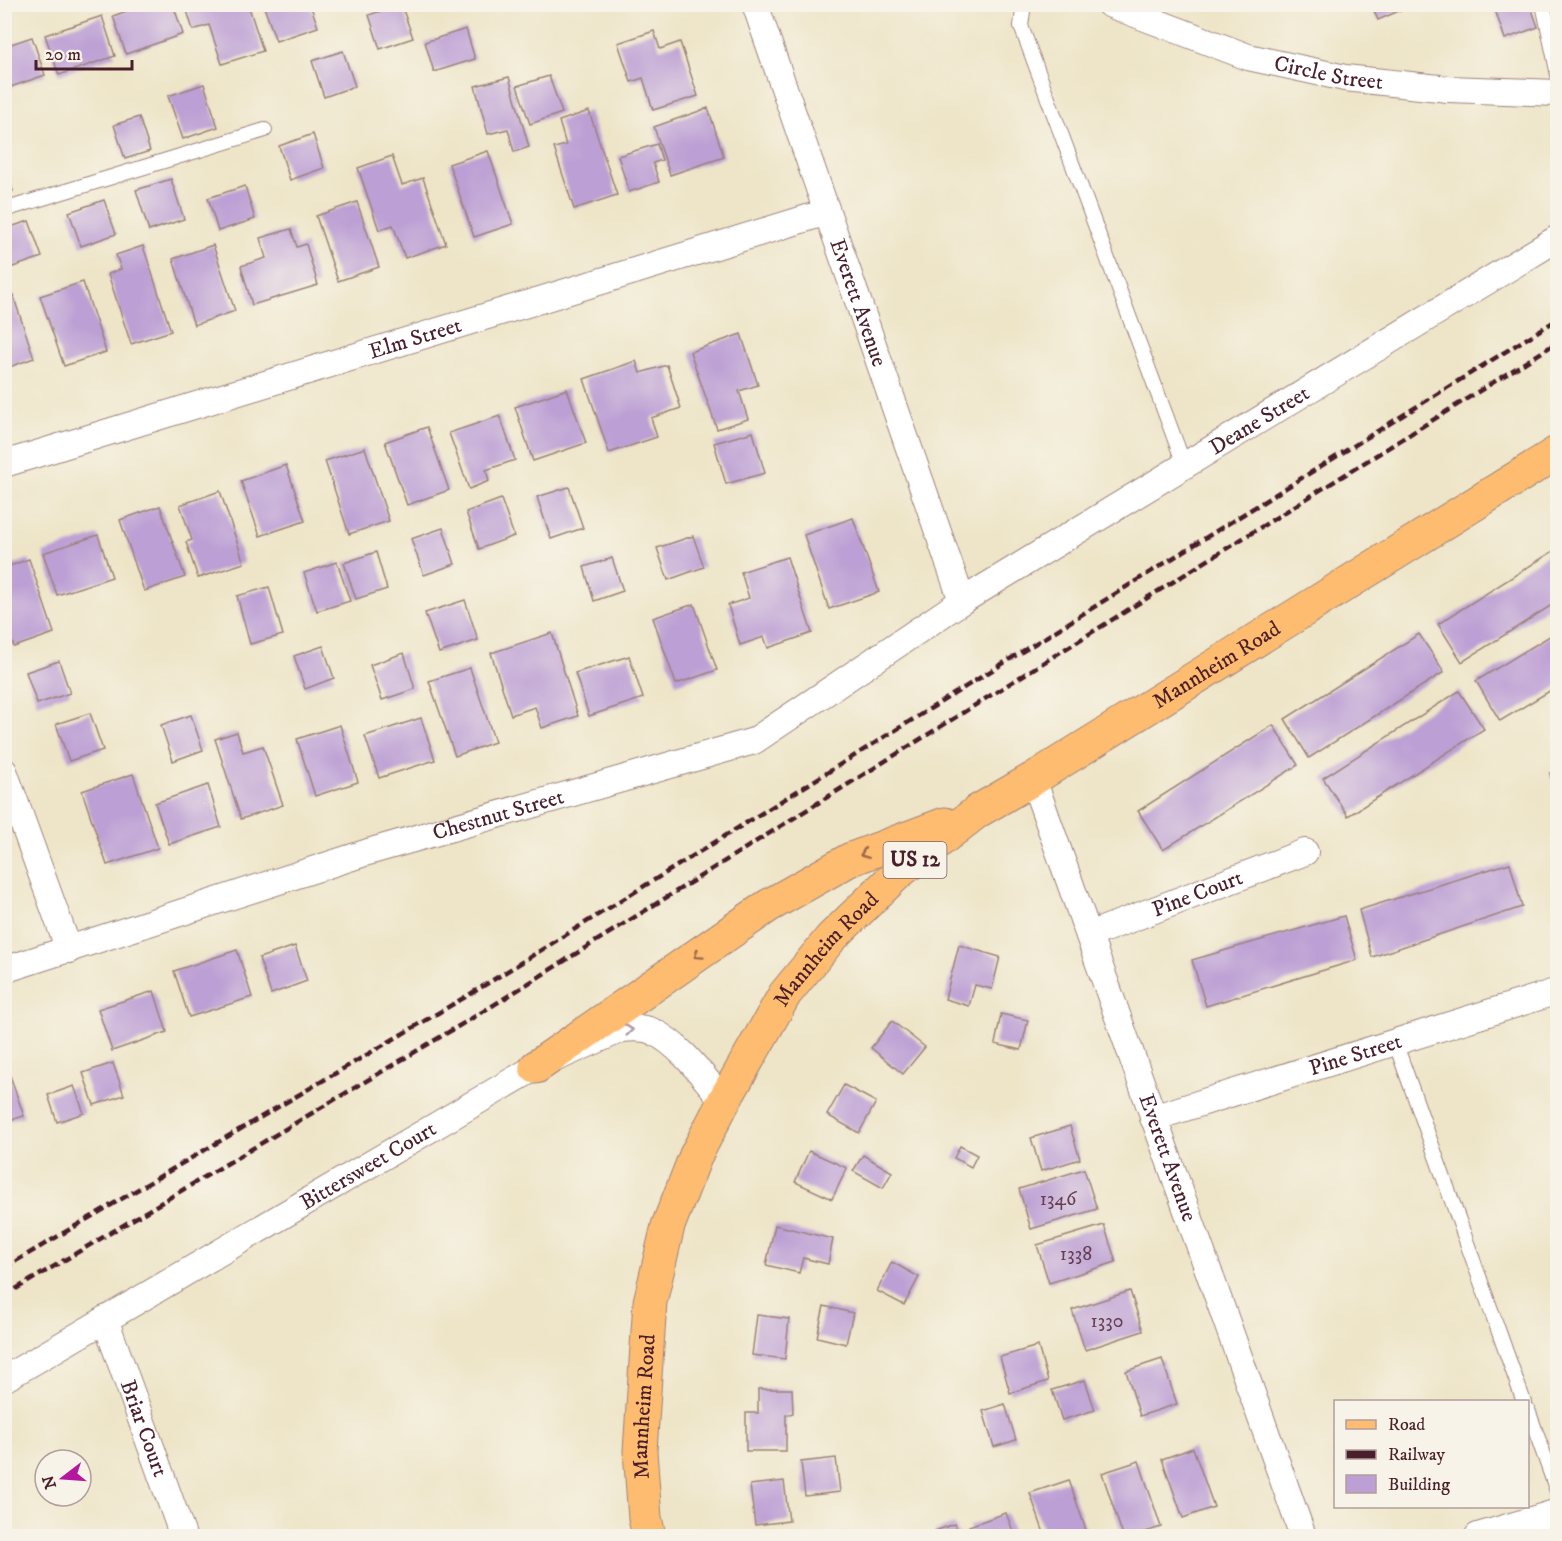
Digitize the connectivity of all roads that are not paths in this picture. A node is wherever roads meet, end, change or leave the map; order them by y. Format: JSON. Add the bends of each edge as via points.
{"nodes":[{"id":1,"x":755,"y":4,"type":"edge"},
{"id":2,"x":1024,"y":4,"type":"edge"},
{"id":3,"x":1108,"y":4,"type":"edge"},
{"id":4,"x":1543,"y":4,"type":"edge"},
{"id":5,"x":1557,"y":75,"type":"edge"},
{"id":6,"x":1557,"y":93,"type":"edge"},
{"id":7,"x":265,"y":130,"type":"dead end"},
{"id":8,"x":4,"y":210,"type":"edge"},
{"id":9,"x":827,"y":212,"type":"junction"},
{"id":10,"x":1557,"y":238,"type":"edge"},
{"id":11,"x":1557,"y":452,"type":"edge"},
{"id":12,"x":4,"y":464,"type":"edge"},
{"id":13,"x":1184,"y":465,"type":"junction"},
{"id":14,"x":962,"y":601,"type":"junction"},
{"id":15,"x":4,"y":771,"type":"edge"},
{"id":16,"x":1033,"y":779,"type":"junction"},
{"id":17,"x":978,"y":811,"type":"junction"},
{"id":18,"x":1305,"y":852,"type":"dead end"},
{"id":19,"x":1089,"y":935,"type":"junction"},
{"id":20,"x":69,"y":950,"type":"junction"},
{"id":21,"x":4,"y":970,"type":"edge"},
{"id":22,"x":1557,"y":991,"type":"edge"},
{"id":23,"x":1395,"y":1042,"type":"junction"},
{"id":24,"x":536,"y":1067,"type":"junction"},
{"id":25,"x":724,"y":1101,"type":"junction"},
{"id":26,"x":1153,"y":1118,"type":"junction"},
{"id":27,"x":105,"y":1318,"type":"junction"},
{"id":28,"x":4,"y":1379,"type":"edge"},
{"id":29,"x":1524,"y":1400,"type":"edge"},
{"id":30,"x":1529,"y":1416,"type":"edge"},
{"id":31,"x":1557,"y":1494,"type":"edge"},
{"id":32,"x":1557,"y":1512,"type":"edge"},
{"id":33,"x":183,"y":1536,"type":"edge"},
{"id":34,"x":649,"y":1536,"type":"edge"},
{"id":35,"x":1303,"y":1536,"type":"edge"},
{"id":36,"x":1478,"y":1536,"type":"edge"}],
"edges":[{"from":1,"to":9,"type":"street","name":"Everett Avenue"},
{"from":2,"to":13,"type":"lane","via":[[1022,26]]},
{"from":3,"to":6,"type":"street","name":"Circle Street","via":[[1248,57],[1345,78],[1448,89]]},
{"from":4,"to":5,"type":"lane"},
{"from":7,"to":8,"type":"lane"},
{"from":9,"to":12,"type":"street","name":"Elm Street"},
{"from":9,"to":14,"type":"street","name":"Everett Avenue"},
{"from":10,"to":13,"type":"street","name":"Deane Street"},
{"from":11,"to":16,"type":"main road","name":"Mannheim Road","number":"US 12"},
{"from":13,"to":14,"type":"street","name":"Deane Street"},
{"from":14,"to":20,"type":"street","name":"Chestnut Street","via":[[754,741],[368,852]]},
{"from":15,"to":20,"type":"street"},
{"from":16,"to":17,"type":"main road","name":"Mannheim Road","number":"US 12"},
{"from":16,"to":19,"type":"street","name":"Everett Avenue"},
{"from":17,"to":24,"type":"main road","one_way":true,"via":[[849,860],[768,906]]},
{"from":17,"to":25,"type":"main road","name":"Mannheim Road","number":"US 12","via":[[898,873],[831,938],[785,994]]},
{"from":18,"to":19,"type":"street","name":"Pine Court"},
{"from":19,"to":26,"type":"street","name":"Everett Avenue"},
{"from":20,"to":21,"type":"street","name":"Chestnut Street"},
{"from":22,"to":23,"type":"street","name":"Pine Street"},
{"from":23,"to":26,"type":"street","name":"Pine Street"},
{"from":23,"to":29,"type":"lane"},
{"from":24,"to":25,"type":"street","name":"Bittersweet Court","one_way":true,"via":[[622,1029],[653,1031],[680,1051]]},
{"from":24,"to":27,"type":"street","name":"Bittersweet Court"},
{"from":25,"to":34,"type":"main road","name":"Mannheim Road","number":"US 12","via":[[696,1155],[668,1226],[650,1302],[640,1451]]},
{"from":26,"to":35,"type":"street","name":"Everett Avenue"},
{"from":27,"to":28,"type":"street","name":"Bittersweet Court"},
{"from":27,"to":33,"type":"street","name":"Briar Court"},
{"from":30,"to":31,"type":"lane"},
{"from":32,"to":36,"type":"street"}]}
